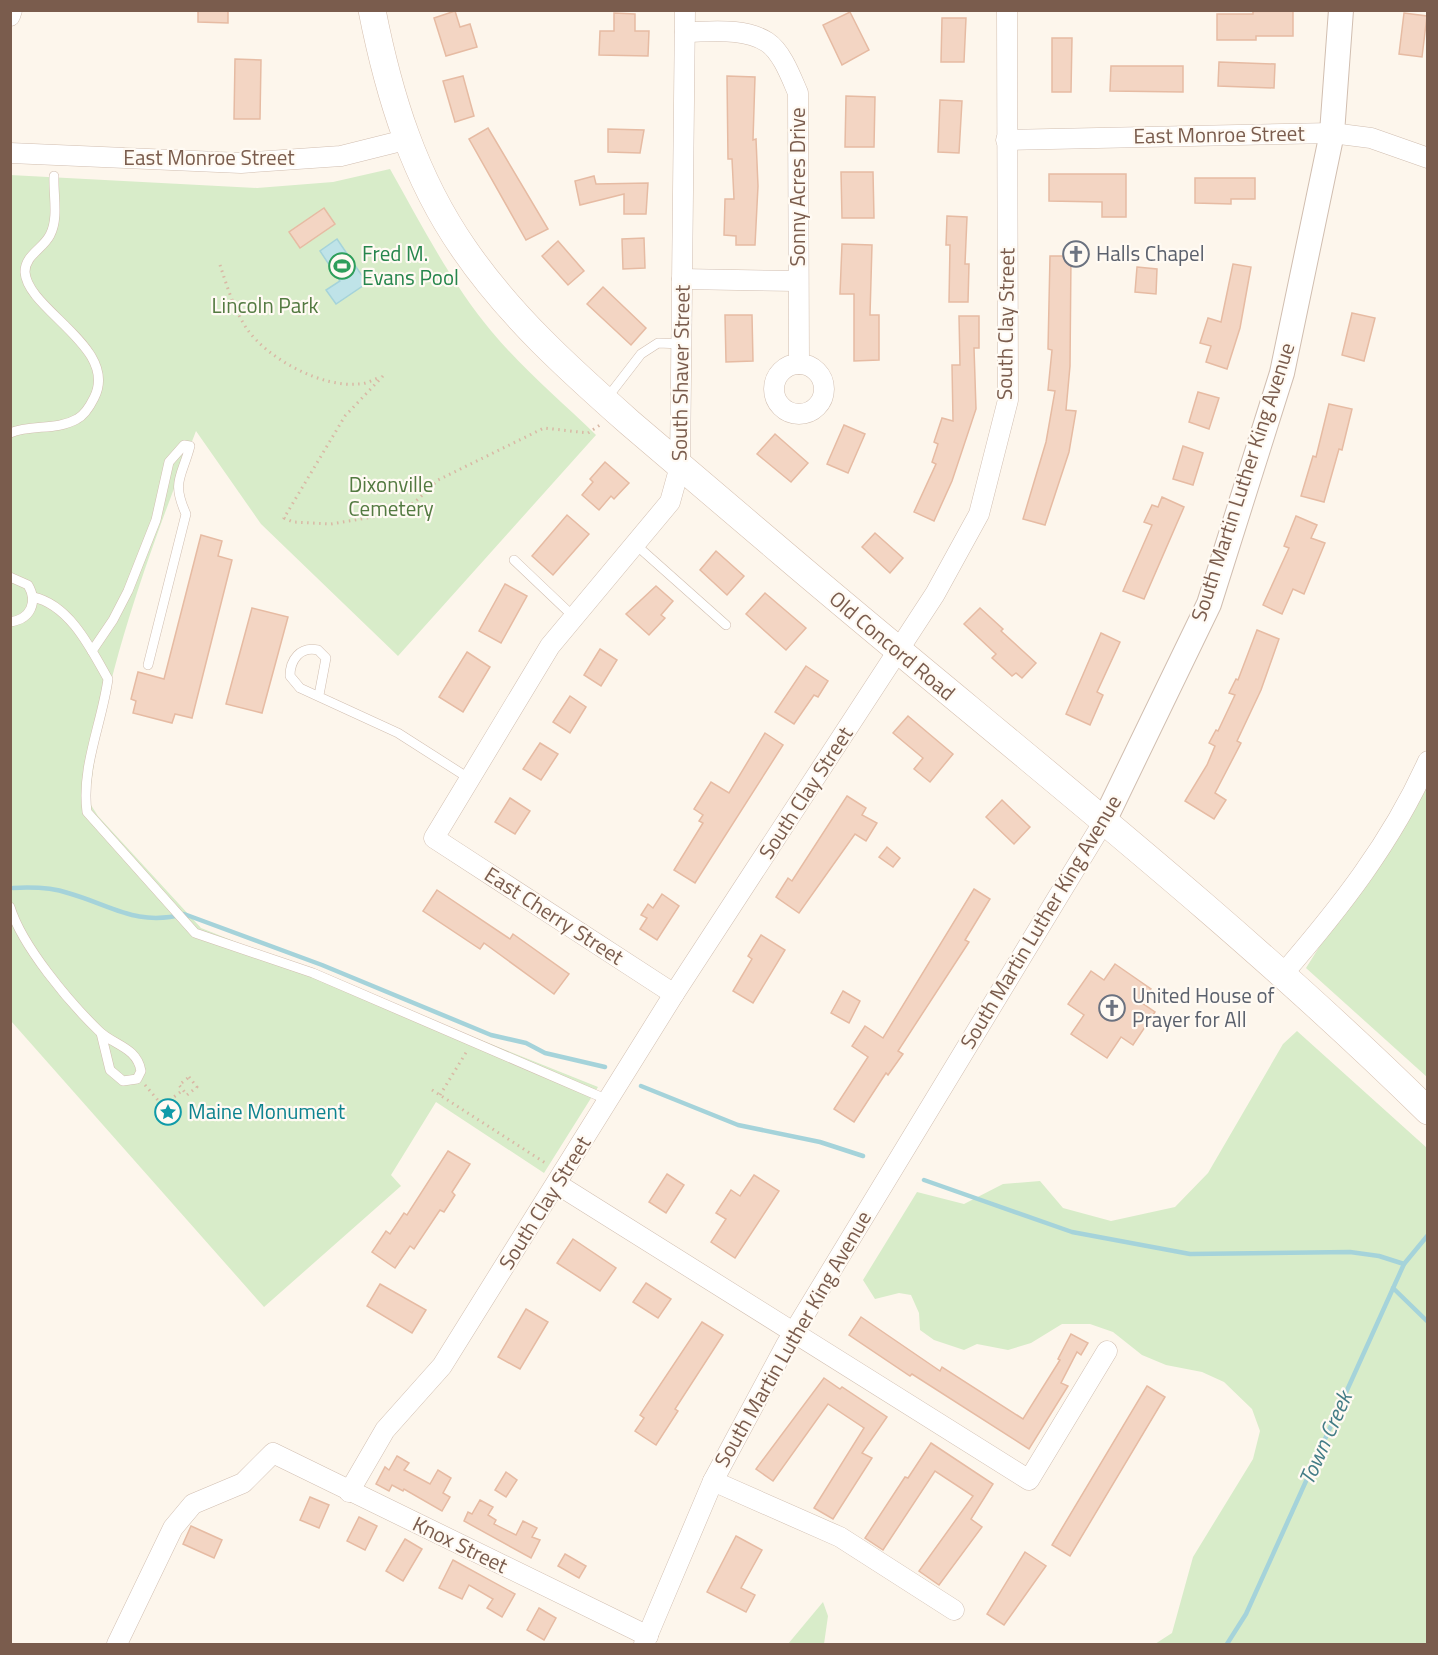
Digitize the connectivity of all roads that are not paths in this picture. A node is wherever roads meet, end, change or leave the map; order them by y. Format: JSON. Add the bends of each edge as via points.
{"nodes":[{"id":1,"x":12,"y":10,"type":"edge"},
{"id":2,"x":372,"y":10,"type":"edge"},
{"id":3,"x":685,"y":10,"type":"edge"},
{"id":4,"x":1007,"y":10,"type":"edge"},
{"id":5,"x":1341,"y":10,"type":"edge"},
{"id":6,"x":10,"y":16,"type":"edge"},
{"id":7,"x":685,"y":32,"type":"junction"},
{"id":8,"x":1332,"y":133,"type":"junction"},
{"id":9,"x":405,"y":140,"type":"junction"},
{"id":10,"x":1006,"y":140,"type":"junction"},
{"id":11,"x":10,"y":153,"type":"edge"},
{"id":12,"x":1428,"y":158,"type":"edge"},
{"id":13,"x":54,"y":176,"type":"dead end"},
{"id":14,"x":682,"y":279,"type":"junction"},
{"id":15,"x":797,"y":281,"type":"junction"},
{"id":16,"x":682,"y":344,"type":"junction"},
{"id":17,"x":798,"y":364,"type":"dead end"},
{"id":18,"x":603,"y":413,"type":"junction"},
{"id":19,"x":10,"y":433,"type":"edge"},
{"id":20,"x":680,"y":466,"type":"junction"},
{"id":21,"x":635,"y":544,"type":"junction"},
{"id":22,"x":514,"y":561,"type":"dead end"},
{"id":23,"x":10,"y":577,"type":"edge"},
{"id":24,"x":33,"y":597,"type":"junction"},
{"id":25,"x":574,"y":617,"type":"junction"},
{"id":26,"x":10,"y":622,"type":"edge"},
{"id":27,"x":726,"y":625,"type":"dead end"},
{"id":28,"x":92,"y":651,"type":"junction"},
{"id":29,"x":899,"y":651,"type":"junction"},
{"id":30,"x":148,"y":665,"type":"dead end"},
{"id":31,"x":318,"y":695,"type":"junction"},
{"id":32,"x":1428,"y":761,"type":"edge"},
{"id":33,"x":470,"y":779,"type":"junction"},
{"id":34,"x":1104,"y":821,"type":"junction"},
{"id":35,"x":434,"y":838,"type":"joint"},
{"id":36,"x":10,"y":907,"type":"edge"},
{"id":37,"x":1282,"y":975,"type":"junction"},
{"id":38,"x":675,"y":994,"type":"junction"},
{"id":39,"x":101,"y":1033,"type":"junction"},
{"id":40,"x":609,"y":1100,"type":"junction"},
{"id":41,"x":1428,"y":1111,"type":"edge"},
{"id":42,"x":557,"y":1184,"type":"junction"},
{"id":43,"x":794,"y":1330,"type":"junction"},
{"id":44,"x":1107,"y":1351,"type":"dead end"},
{"id":45,"x":713,"y":1481,"type":"junction"},
{"id":46,"x":349,"y":1492,"type":"junction"},
{"id":47,"x":954,"y":1610,"type":"dead end"},
{"id":48,"x":646,"y":1640,"type":"edge"},
{"id":49,"x":117,"y":1644,"type":"edge"}],
"edges":[{"from":1,"to":6,"type":"street"},
{"from":2,"to":9,"type":"main road","name":"Old Concord Road"},
{"from":3,"to":7,"type":"street","name":"South Shaver Street"},
{"from":4,"to":10,"type":"street","name":"South Clay Street"},
{"from":5,"to":8,"type":"street","name":"South Martin Luther King Avenue"},
{"from":7,"to":14,"type":"street","name":"South Shaver Street"},
{"from":7,"to":15,"type":"street","name":"Sonny Acres Drive","via":[[734,32],[767,42],[783,62],[798,93]]},
{"from":8,"to":10,"type":"street","name":"East Monroe Street"},
{"from":8,"to":12,"type":"street","name":"East Monroe Street","via":[[1371,138]]},
{"from":8,"to":34,"type":"street","name":"South Martin Luther King Avenue","via":[[1282,373],[1209,604]]},
{"from":9,"to":11,"type":"street","name":"East Monroe Street","via":[[341,156],[241,163]]},
{"from":9,"to":18,"type":"main road","name":"Old Concord Road","via":[[441,212],[483,276]]},
{"from":10,"to":29,"type":"street","name":"South Clay Street","via":[[1008,400],[979,514]]},
{"from":13,"to":19,"type":"lane","via":[[50,235],[27,262],[25,273],[33,290],[90,353],[99,378],[97,393],[81,418],[68,424]]},
{"from":14,"to":15,"type":"street","name":"Sonny Acres Drive"},
{"from":14,"to":16,"type":"street","name":"South Shaver Street"},
{"from":15,"to":17,"type":"street","name":"Sonny Acres Drive"},
{"from":16,"to":18,"type":"lane","via":[[658,343],[641,354]]},
{"from":16,"to":20,"type":"street","name":"South Shaver Street"},
{"from":18,"to":20,"type":"main road","name":"Old Concord Road"},
{"from":20,"to":21,"type":"street","name":"South Shaver Street","via":[[670,502]]},
{"from":20,"to":29,"type":"main road","name":"Old Concord Road"},
{"from":21,"to":25,"type":"street","name":"South Shaver Street"},
{"from":21,"to":27,"type":"lane"},
{"from":22,"to":25,"type":"lane"},
{"from":23,"to":24,"type":"lane","via":[[28,585]]},
{"from":24,"to":26,"type":"lane","via":[[30,612]]},
{"from":24,"to":28,"type":"lane","via":[[48,600],[66,616]]},
{"from":25,"to":33,"type":"street","name":"South Shaver Street","via":[[550,646]]},
{"from":28,"to":30,"type":"lane","via":[[128,591],[156,520],[169,462],[184,444],[190,446],[179,474],[178,497],[186,514]]},
{"from":28,"to":40,"type":"lane","via":[[108,679],[90,761],[87,812],[195,933],[313,973]]},
{"from":29,"to":34,"type":"main road","name":"Old Concord Road"},
{"from":29,"to":38,"type":"street","name":"South Clay Street"},
{"from":31,"to":31,"type":"lane","via":[[300,688],[290,676],[293,661],[306,650],[318,650],[326,658]]},
{"from":31,"to":33,"type":"lane","via":[[398,733]]},
{"from":32,"to":37,"type":"street","via":[[1382,849],[1337,911]]},
{"from":33,"to":35,"type":"street","name":"South Shaver Street"},
{"from":34,"to":37,"type":"main road","name":"Old Concord Road"},
{"from":34,"to":43,"type":"street","name":"South Martin Luther King Avenue"},
{"from":35,"to":38,"type":"street","name":"East Cherry Street"},
{"from":36,"to":39,"type":"lane","via":[[25,940],[48,972]]},
{"from":37,"to":41,"type":"main road","name":"Old Concord Road"},
{"from":38,"to":40,"type":"street","name":"South Clay Street"},
{"from":39,"to":39,"type":"lane","via":[[110,1070],[123,1081],[138,1076],[140,1064],[135,1056]]},
{"from":40,"to":42,"type":"street","name":"South Clay Street"},
{"from":42,"to":43,"type":"street"},
{"from":42,"to":46,"type":"street","name":"South Clay Street","via":[[442,1366],[385,1430]]},
{"from":43,"to":44,"type":"street","via":[[1029,1480]]},
{"from":43,"to":45,"type":"street","name":"South Martin Luther King Avenue"},
{"from":45,"to":47,"type":"street","via":[[840,1537]]},
{"from":45,"to":48,"type":"street","name":"South Martin Luther King Avenue"},
{"from":46,"to":48,"type":"street","name":"Knox Street"},
{"from":46,"to":49,"type":"street","name":"Knox Street","via":[[273,1453],[243,1483],[193,1504],[173,1528]]}]}
